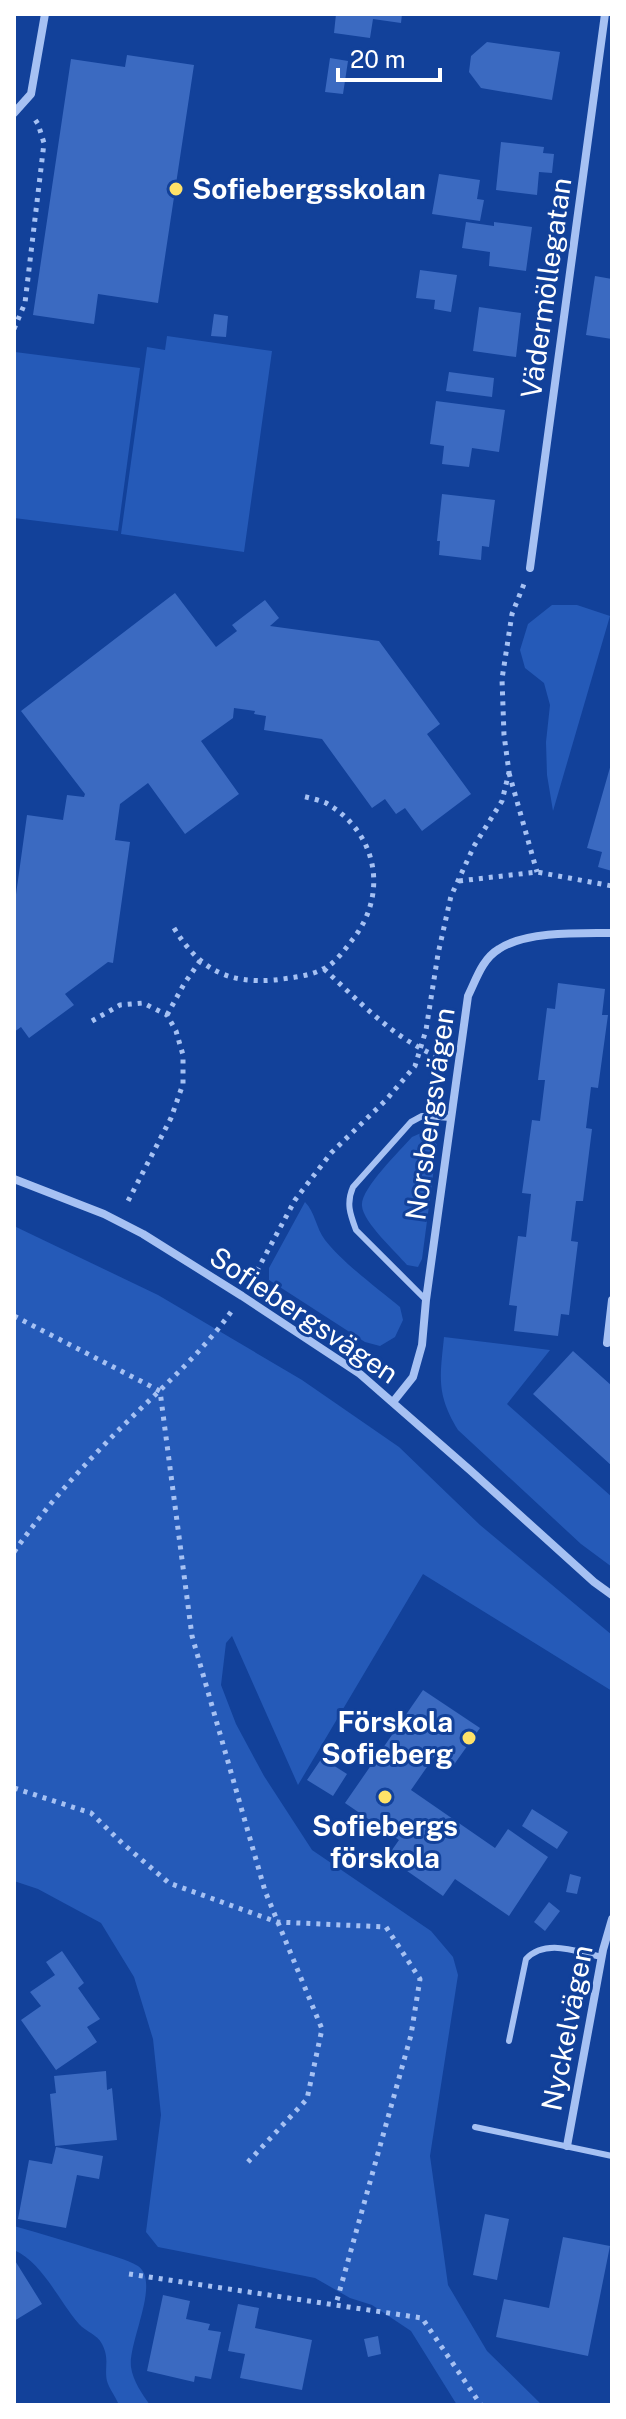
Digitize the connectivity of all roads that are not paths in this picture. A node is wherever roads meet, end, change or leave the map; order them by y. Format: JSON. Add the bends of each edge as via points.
{"nodes":[{"id":1,"x":45,"y":14,"type":"edge"},
{"id":2,"x":605,"y":14,"type":"edge"},
{"id":3,"x":14,"y":113,"type":"edge"},
{"id":4,"x":530,"y":568,"type":"road end"},
{"id":5,"x":612,"y":933,"type":"edge"},
{"id":6,"x":451,"y":1118,"type":"junction"},
{"id":7,"x":14,"y":1179,"type":"edge"},
{"id":8,"x":426,"y":1300,"type":"junction"},
{"id":9,"x":612,"y":1300,"type":"edge"},
{"id":10,"x":607,"y":1343,"type":"dead end"},
{"id":11,"x":393,"y":1402,"type":"junction"},
{"id":12,"x":612,"y":1595,"type":"edge"},
{"id":13,"x":612,"y":1919,"type":"edge"},
{"id":14,"x":602,"y":1957,"type":"junction"},
{"id":15,"x":509,"y":2041,"type":"dead end"},
{"id":16,"x":475,"y":2127,"type":"dead end"},
{"id":17,"x":567,"y":2146,"type":"junction"},
{"id":18,"x":612,"y":2156,"type":"edge"}],
"edges":[{"from":1,"to":3,"type":"street","via":[[31,94]]},
{"from":2,"to":4,"type":"street","name":"Vädermöllegatan"},
{"from":5,"to":6,"type":"street","name":"Norsbergsvägen","via":[[530,937],[498,949],[483,965],[468,996]]},
{"from":6,"to":8,"type":"street","name":"Norsbergsvägen"},
{"from":6,"to":8,"type":"lane","via":[[422,1116],[411,1122],[353,1187],[348,1200],[356,1230]]},
{"from":7,"to":11,"type":"street","name":"Sofiebergsvägen","via":[[143,1234],[360,1374]]},
{"from":8,"to":11,"type":"street","name":"Norsbergsvägen","via":[[413,1377]]},
{"from":9,"to":10,"type":"street"},
{"from":11,"to":12,"type":"street","name":"Sofiebergsvägen"},
{"from":13,"to":14,"type":"street","name":"Nyckelvägen"},
{"from":14,"to":15,"type":"lane","via":[[546,1946],[533,1951],[526,1959]]},
{"from":14,"to":17,"type":"street","name":"Nyckelvägen"},
{"from":16,"to":17,"type":"lane"},
{"from":17,"to":18,"type":"lane"}]}
